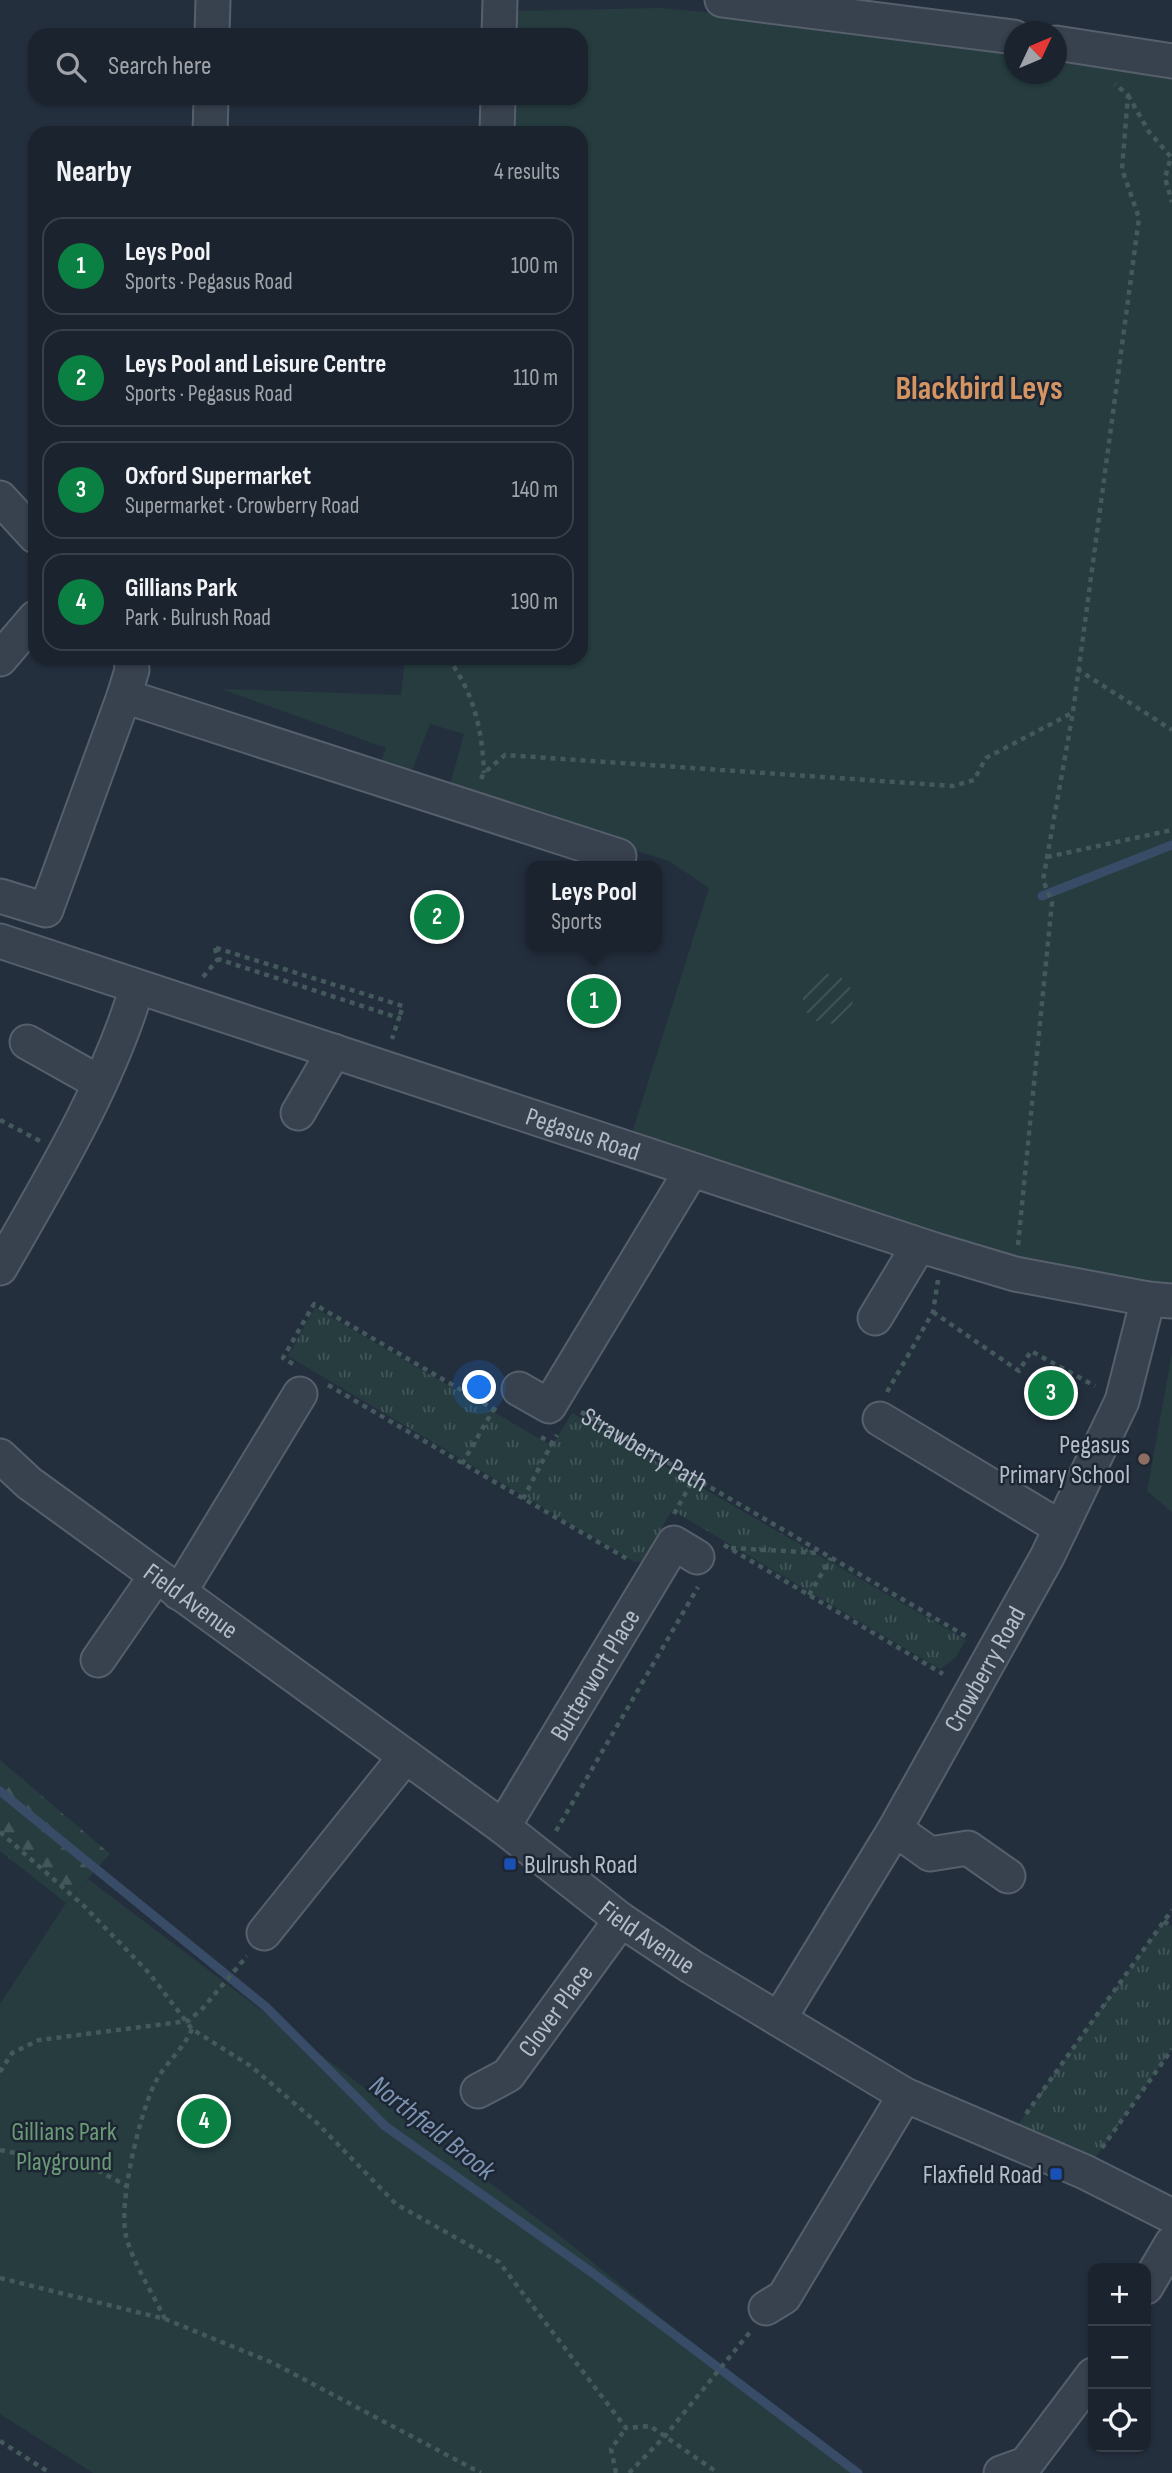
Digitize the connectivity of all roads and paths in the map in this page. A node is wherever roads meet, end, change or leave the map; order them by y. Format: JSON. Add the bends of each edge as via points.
{"nodes":[{"id":1,"x":213,"y":0,"type":"edge"},
{"id":2,"x":500,"y":0,"type":"edge"},
{"id":3,"x":722,"y":0,"type":"edge"},
{"id":4,"x":212,"y":28,"type":"edge"},
{"id":5,"x":499,"y":28,"type":"edge"},
{"id":6,"x":1004,"y":36,"type":"edge"},
{"id":7,"x":1067,"y":44,"type":"edge"},
{"id":8,"x":1108,"y":49,"type":"junction"},
{"id":9,"x":1172,"y":61,"type":"edge"},
{"id":10,"x":1128,"y":94,"type":"junction"},
{"id":11,"x":211,"y":105,"type":"edge"},
{"id":12,"x":498,"y":105,"type":"edge"},
{"id":13,"x":210,"y":126,"type":"edge"},
{"id":14,"x":497,"y":126,"type":"edge"},
{"id":15,"x":1172,"y":202,"type":"edge"},
{"id":16,"x":0,"y":498,"type":"edge"},
{"id":17,"x":28,"y":528,"type":"edge"},
{"id":18,"x":28,"y":626,"type":"edge"},
{"id":19,"x":0,"y":659,"type":"edge"},
{"id":20,"x":131,"y":665,"type":"edge"},
{"id":21,"x":452,"y":665,"type":"edge"},
{"id":22,"x":1077,"y":670,"type":"junction"},
{"id":23,"x":124,"y":696,"type":"junction"},
{"id":24,"x":1073,"y":712,"type":"junction"},
{"id":25,"x":1172,"y":730,"type":"edge"},
{"id":26,"x":484,"y":773,"type":"junction"},
{"id":27,"x":469,"y":805,"type":"junction"},
{"id":28,"x":1172,"y":830,"type":"edge"},
{"id":29,"x":619,"y":856,"type":"dead end"},
{"id":30,"x":1046,"y":857,"type":"junction"},
{"id":31,"x":0,"y":896,"type":"edge"},
{"id":32,"x":0,"y":941,"type":"edge"},
{"id":33,"x":137,"y":987,"type":"junction"},
{"id":34,"x":399,"y":1018,"type":"junction"},
{"id":35,"x":27,"y":1042,"type":"dead end"},
{"id":36,"x":334,"y":1051,"type":"junction"},
{"id":37,"x":383,"y":1067,"type":"junction"},
{"id":38,"x":100,"y":1083,"type":"junction"},
{"id":39,"x":298,"y":1113,"type":"dead end"},
{"id":40,"x":0,"y":1120,"type":"edge"},
{"id":41,"x":63,"y":1153,"type":"junction"},
{"id":42,"x":691,"y":1171,"type":"junction"},
{"id":43,"x":930,"y":1248,"type":"junction"},
{"id":44,"x":0,"y":1268,"type":"edge"},
{"id":45,"x":1015,"y":1274,"type":"junction"},
{"id":46,"x":1160,"y":1300,"type":"edge"},
{"id":47,"x":933,"y":1312,"type":"junction"},
{"id":48,"x":874,"y":1318,"type":"dead end"},
{"id":49,"x":313,"y":1389,"type":"junction"},
{"id":50,"x":1122,"y":1401,"type":"junction"},
{"id":51,"x":511,"y":1402,"type":"joint"},
{"id":52,"x":573,"y":1408,"type":"dead end"},
{"id":53,"x":880,"y":1419,"type":"joint"},
{"id":54,"x":559,"y":1431,"type":"dead end"},
{"id":55,"x":533,"y":1433,"type":"dead end"},
{"id":56,"x":552,"y":1443,"type":"junction"},
{"id":57,"x":0,"y":1456,"type":"edge"},
{"id":58,"x":523,"y":1499,"type":"junction"},
{"id":59,"x":674,"y":1515,"type":"dead end"},
{"id":60,"x":684,"y":1521,"type":"dead end"},
{"id":61,"x":1061,"y":1528,"type":"junction"},
{"id":62,"x":821,"y":1553,"type":"junction"},
{"id":63,"x":714,"y":1554,"type":"junction"},
{"id":64,"x":831,"y":1559,"type":"junction"},
{"id":65,"x":630,"y":1561,"type":"dead end"},
{"id":66,"x":168,"y":1585,"type":"junction"},
{"id":67,"x":809,"y":1595,"type":"junction"},
{"id":68,"x":993,"y":1653,"type":"junction"},
{"id":69,"x":98,"y":1660,"type":"dead end"},
{"id":70,"x":943,"y":1674,"type":"dead end"},
{"id":71,"x":405,"y":1757,"type":"junction"},
{"id":72,"x":503,"y":1827,"type":"junction"},
{"id":73,"x":895,"y":1829,"type":"junction"},
{"id":74,"x":0,"y":1832,"type":"edge"},
{"id":75,"x":549,"y":1842,"type":"dead end"},
{"id":76,"x":1008,"y":1876,"type":"dead end"},
{"id":77,"x":1172,"y":1910,"type":"edge"},
{"id":78,"x":621,"y":1920,"type":"junction"},
{"id":79,"x":1164,"y":1921,"type":"junction"},
{"id":80,"x":1172,"y":1927,"type":"edge"},
{"id":81,"x":264,"y":1933,"type":"dead end"},
{"id":82,"x":243,"y":1961,"type":"dead end"},
{"id":83,"x":779,"y":2019,"type":"junction"},
{"id":84,"x":188,"y":2021,"type":"junction"},
{"id":85,"x":192,"y":2029,"type":"junction"},
{"id":86,"x":1172,"y":2049,"type":"edge"},
{"id":87,"x":0,"y":2072,"type":"edge"},
{"id":88,"x":478,"y":2091,"type":"dead end"},
{"id":89,"x":905,"y":2095,"type":"junction"},
{"id":90,"x":1007,"y":2140,"type":"junction"},
{"id":91,"x":0,"y":2150,"type":"edge"},
{"id":92,"x":1085,"y":2172,"type":"junction"},
{"id":93,"x":127,"y":2186,"type":"junction"},
{"id":94,"x":1172,"y":2216,"type":"edge"},
{"id":95,"x":1172,"y":2243,"type":"edge"},
{"id":96,"x":0,"y":2278,"type":"edge"},
{"id":97,"x":1151,"y":2279,"type":"edge"},
{"id":98,"x":766,"y":2308,"type":"dead end"},
{"id":99,"x":165,"y":2319,"type":"junction"},
{"id":100,"x":744,"y":2341,"type":"dead end"},
{"id":101,"x":1088,"y":2382,"type":"edge"},
{"id":102,"x":626,"y":2428,"type":"junction"},
{"id":103,"x":665,"y":2435,"type":"junction"},
{"id":104,"x":0,"y":2441,"type":"edge"},
{"id":105,"x":50,"y":2473,"type":"edge"},
{"id":106,"x":481,"y":2473,"type":"edge"},
{"id":107,"x":616,"y":2473,"type":"edge"},
{"id":108,"x":629,"y":2473,"type":"edge"},
{"id":109,"x":718,"y":2473,"type":"edge"},
{"id":110,"x":1001,"y":2473,"type":"edge"}],
"edges":[{"from":1,"to":4,"type":"street"},
{"from":2,"to":5,"type":"street"},
{"from":3,"to":6,"type":"street"},
{"from":7,"to":8,"type":"street"},
{"from":8,"to":9,"type":"street"},
{"from":8,"to":10,"type":"path","via":[[1105,75]]},
{"from":10,"to":15,"type":"path","via":[[1149,132],[1171,157],[1164,178]]},
{"from":10,"to":22,"type":"path","via":[[1122,169],[1139,218]]},
{"from":11,"to":13,"type":"street"},
{"from":12,"to":14,"type":"street"},
{"from":16,"to":17,"type":"street"},
{"from":18,"to":19,"type":"street"},
{"from":20,"to":23,"type":"street"},
{"from":21,"to":26,"type":"path","via":[[474,703]]},
{"from":22,"to":24,"type":"path"},
{"from":22,"to":25,"type":"path"},
{"from":23,"to":27,"type":"street"},
{"from":23,"to":31,"type":"street","via":[[46,910]]},
{"from":24,"to":26,"type":"path","via":[[986,758],[974,780],[953,786],[505,755]]},
{"from":24,"to":30,"type":"path"},
{"from":26,"to":27,"type":"path"},
{"from":27,"to":29,"type":"street"},
{"from":28,"to":30,"type":"path"},
{"from":30,"to":45,"type":"path","via":[[1043,880],[1052,902]]},
{"from":32,"to":33,"type":"street","name":"Pegasus Road"},
{"from":33,"to":36,"type":"street","name":"Pegasus Road"},
{"from":33,"to":38,"type":"street"},
{"from":34,"to":34,"type":"path","via":[[403,1006],[215,948],[218,959]]},
{"from":34,"to":37,"type":"path"},
{"from":35,"to":38,"type":"street"},
{"from":36,"to":37,"type":"street","name":"Pegasus Road"},
{"from":36,"to":39,"type":"street"},
{"from":37,"to":42,"type":"street","name":"Pegasus Road"},
{"from":38,"to":41,"type":"street"},
{"from":40,"to":41,"type":"path"},
{"from":41,"to":44,"type":"street"},
{"from":42,"to":43,"type":"street","name":"Pegasus Road"},
{"from":42,"to":51,"type":"street","name":"Strawberry Path","via":[[549,1406]]},
{"from":43,"to":45,"type":"street","name":"Pegasus Road"},
{"from":43,"to":47,"type":"path"},
{"from":43,"to":48,"type":"street"},
{"from":45,"to":46,"type":"street","name":"Pegasus Road"},
{"from":46,"to":50,"type":"street","name":"Crowberry Road"},
{"from":47,"to":50,"type":"path","via":[[1018,1371],[1031,1351]]},
{"from":47,"to":53,"type":"path","via":[[874,1415]]},
{"from":49,"to":51,"type":"path","via":[[302,1369],[283,1358],[314,1304]]},
{"from":49,"to":58,"type":"path"},
{"from":49,"to":66,"type":"street"},
{"from":50,"to":61,"type":"street","name":"Crowberry Road"},
{"from":52,"to":62,"type":"path","name":"Strawberry Path"},
{"from":53,"to":61,"type":"street"},
{"from":54,"to":56,"type":"path","name":"Strawberry Path"},
{"from":55,"to":56,"type":"path","name":"Strawberry Path"},
{"from":56,"to":58,"type":"path"},
{"from":57,"to":66,"type":"street","name":"Field Avenue","via":[[29,1483]]},
{"from":58,"to":65,"type":"path"},
{"from":59,"to":60,"type":"path"},
{"from":61,"to":68,"type":"street","name":"Crowberry Road"},
{"from":62,"to":63,"type":"path"},
{"from":62,"to":64,"type":"path","name":"Strawberry Path"},
{"from":63,"to":67,"type":"path"},
{"from":63,"to":72,"type":"street","name":"Butterwort Place","via":[[674,1543]]},
{"from":63,"to":75,"type":"path"},
{"from":64,"to":67,"type":"path"},
{"from":64,"to":68,"type":"path","name":"Strawberry Path"},
{"from":66,"to":69,"type":"street"},
{"from":66,"to":71,"type":"street","name":"Field Avenue"},
{"from":67,"to":70,"type":"path"},
{"from":68,"to":73,"type":"street","name":"Crowberry Road"},
{"from":71,"to":72,"type":"street","name":"Field Avenue"},
{"from":71,"to":81,"type":"street"},
{"from":72,"to":78,"type":"street","name":"Field Avenue"},
{"from":73,"to":76,"type":"street","via":[[930,1854],[968,1848]]},
{"from":73,"to":83,"type":"street","name":"Crowberry Road"},
{"from":74,"to":84,"type":"path","via":[[83,1906]]},
{"from":77,"to":79,"type":"path"},
{"from":78,"to":83,"type":"street","name":"Field Avenue"},
{"from":78,"to":88,"type":"street","name":"Clover Place","via":[[508,2075]]},
{"from":79,"to":80,"type":"path"},
{"from":79,"to":90,"type":"path"},
{"from":82,"to":84,"type":"path"},
{"from":83,"to":89,"type":"street","name":"Field Avenue"},
{"from":84,"to":85,"type":"path"},
{"from":84,"to":87,"type":"path","via":[[38,2040],[12,2053]]},
{"from":85,"to":93,"type":"path","via":[[156,2082],[139,2129]]},
{"from":85,"to":102,"type":"path","via":[[252,2067],[396,2204],[499,2262]]},
{"from":86,"to":92,"type":"path"},
{"from":89,"to":90,"type":"street","name":"Field Avenue"},
{"from":89,"to":98,"type":"street","via":[[784,2297]]},
{"from":90,"to":92,"type":"street","name":"Field Avenue"},
{"from":91,"to":93,"type":"path","via":[[95,2169]]},
{"from":92,"to":94,"type":"street","name":"Field Avenue"},
{"from":93,"to":99,"type":"path","via":[[126,2235]]},
{"from":95,"to":97,"type":"street"},
{"from":96,"to":99,"type":"path"},
{"from":99,"to":106,"type":"path","via":[[273,2363]]},
{"from":100,"to":103,"type":"path"},
{"from":101,"to":110,"type":"street","via":[[1026,2464]]},
{"from":102,"to":103,"type":"path","via":[[650,2426]]},
{"from":102,"to":107,"type":"path","via":[[611,2449]]},
{"from":103,"to":108,"type":"path"},
{"from":103,"to":109,"type":"path"},
{"from":104,"to":105,"type":"path"}]}
